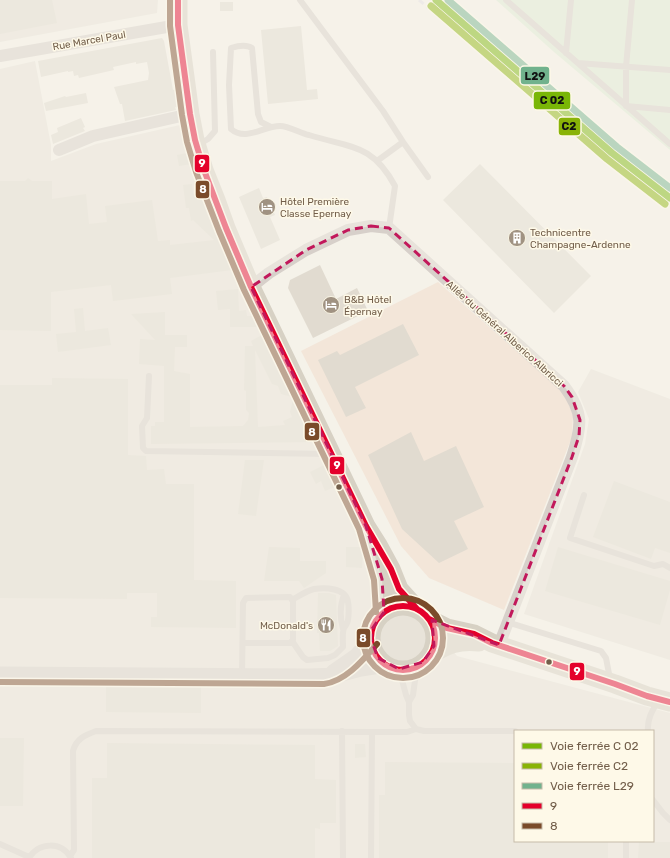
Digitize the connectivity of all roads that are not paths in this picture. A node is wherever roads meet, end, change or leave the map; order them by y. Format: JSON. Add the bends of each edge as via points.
{"nodes":[{"id":1,"x":178,"y":0,"type":"edge"},
{"id":2,"x":191,"y":0,"type":"edge"},
{"id":3,"x":300,"y":0,"type":"edge"},
{"id":4,"x":506,"y":0,"type":"edge"},
{"id":5,"x":571,"y":0,"type":"edge"},
{"id":6,"x":632,"y":0,"type":"edge"},
{"id":7,"x":178,"y":25,"type":"junction"},
{"id":8,"x":213,"y":52,"type":"dead end"},
{"id":9,"x":566,"y":53,"type":"junction"},
{"id":10,"x":0,"y":56,"type":"edge"},
{"id":11,"x":578,"y":63,"type":"junction"},
{"id":12,"x":626,"y":67,"type":"junction"},
{"id":13,"x":670,"y":70,"type":"edge"},
{"id":14,"x":187,"y":87,"type":"junction"},
{"id":15,"x":626,"y":106,"type":"junction"},
{"id":16,"x":670,"y":110,"type":"edge"},
{"id":17,"x":190,"y":114,"type":"junction"},
{"id":18,"x":271,"y":127,"type":"junction"},
{"id":19,"x":403,"y":142,"type":"junction"},
{"id":20,"x":670,"y":144,"type":"edge"},
{"id":21,"x":196,"y":146,"type":"junction"},
{"id":22,"x":59,"y":150,"type":"dead end"},
{"id":23,"x":377,"y":161,"type":"junction"},
{"id":24,"x":428,"y":177,"type":"dead end"},
{"id":25,"x":389,"y":228,"type":"junction"},
{"id":26,"x":251,"y":287,"type":"junction"},
{"id":27,"x":149,"y":376,"type":"dead end"},
{"id":28,"x":332,"y":454,"type":"junction"},
{"id":29,"x":584,"y":495,"type":"dead end"},
{"id":30,"x":366,"y":526,"type":"junction"},
{"id":31,"x":670,"y":568,"type":"edge"},
{"id":32,"x":292,"y":600,"type":"junction"},
{"id":33,"x":384,"y":612,"type":"junction"},
{"id":34,"x":423,"y":614,"type":"junction"},
{"id":35,"x":507,"y":622,"type":"junction"},
{"id":36,"x":371,"y":639,"type":"junction"},
{"id":37,"x":292,"y":641,"type":"junction"},
{"id":38,"x":243,"y":643,"type":"junction"},
{"id":39,"x":495,"y":644,"type":"junction"},
{"id":40,"x":408,"y":664,"type":"junction"},
{"id":41,"x":0,"y":674,"type":"edge"},
{"id":42,"x":327,"y":675,"type":"junction"},
{"id":43,"x":242,"y":676,"type":"junction"},
{"id":44,"x":613,"y":683,"type":"junction"},
{"id":45,"x":666,"y":699,"type":"edge"},
{"id":46,"x":409,"y":702,"type":"junction"},
{"id":47,"x":416,"y":729,"type":"junction"},
{"id":48,"x":648,"y":730,"type":"edge"},
{"id":49,"x":342,"y":731,"type":"junction"},
{"id":50,"x":514,"y":731,"type":"edge"},
{"id":51,"x":372,"y":732,"type":"junction"},
{"id":52,"x":654,"y":801,"type":"edge"},
{"id":53,"x":670,"y":820,"type":"edge"},
{"id":54,"x":626,"y":842,"type":"edge"},
{"id":55,"x":0,"y":844,"type":"edge"},
{"id":56,"x":71,"y":857,"type":"edge"},
{"id":57,"x":29,"y":858,"type":"edge"},
{"id":58,"x":343,"y":858,"type":"edge"},
{"id":59,"x":371,"y":858,"type":"edge"},
{"id":60,"x":626,"y":858,"type":"edge"}],
"edges":[{"from":1,"to":7,"type":"main road"},
{"from":2,"to":14,"type":"main road","via":[[191,60]]},
{"from":3,"to":19,"type":"lane"},
{"from":4,"to":9,"type":"lane"},
{"from":5,"to":9,"type":"lane"},
{"from":6,"to":12,"type":"lane"},
{"from":7,"to":10,"type":"street","name":"Rue Marcel Paul"},
{"from":7,"to":14,"type":"main road"},
{"from":8,"to":21,"type":"lane","via":[[215,132]]},
{"from":9,"to":11,"type":"lane"},
{"from":11,"to":12,"type":"lane"},
{"from":11,"to":15,"type":"lane"},
{"from":12,"to":13,"type":"lane"},
{"from":12,"to":15,"type":"lane"},
{"from":14,"to":17,"type":"main road"},
{"from":15,"to":16,"type":"lane"},
{"from":15,"to":20,"type":"lane"},
{"from":17,"to":21,"type":"main road"},
{"from":17,"to":22,"type":"street","via":[[93,136]]},
{"from":18,"to":18,"type":"lane","via":[[262,122],[258,114],[252,48],[231,48],[231,129],[242,134],[259,132]]},
{"from":18,"to":23,"type":"lane","via":[[282,126],[353,147]]},
{"from":19,"to":23,"type":"lane"},
{"from":19,"to":24,"type":"lane"},
{"from":21,"to":26,"type":"main road"},
{"from":23,"to":25,"type":"lane","via":[[395,186]]},
{"from":25,"to":26,"type":"street","via":[[371,226],[348,230],[306,250]]},
{"from":25,"to":35,"type":"street","name":"Allée du Général Alberico Albricci","via":[[564,386],[577,408],[580,420],[579,436],[572,458]]},
{"from":26,"to":28,"type":"main road"},
{"from":27,"to":28,"type":"lane","via":[[147,418],[142,426],[146,451]]},
{"from":28,"to":30,"type":"main road"},
{"from":29,"to":31,"type":"lane","via":[[570,538],[654,566],[663,564]]},
{"from":30,"to":33,"type":"main road","via":[[382,579]]},
{"from":30,"to":34,"type":"main road","via":[[382,551],[399,589]]},
{"from":32,"to":37,"type":"lane"},
{"from":32,"to":37,"type":"lane","via":[[315,589],[334,589],[344,595],[341,602],[343,647],[334,655],[307,660]]},
{"from":32,"to":38,"type":"lane","via":[[290,597],[246,598],[243,604]]},
{"from":33,"to":34,"type":"main road","via":[[400,606],[409,606]]},
{"from":33,"to":36,"type":"main road","via":[[372,628]]},
{"from":34,"to":39,"type":"main road","via":[[447,628],[474,634]]},
{"from":34,"to":40,"type":"main road","via":[[433,627],[434,646]]},
{"from":35,"to":39,"type":"street","name":"Allée du Général Alberico Albricci"},
{"from":35,"to":44,"type":"lane","via":[[601,651],[606,658]]},
{"from":36,"to":40,"type":"main road","via":[[378,658]]},
{"from":36,"to":42,"type":"street","via":[[356,656]]},
{"from":37,"to":38,"type":"lane"},
{"from":38,"to":43,"type":"lane"},
{"from":39,"to":40,"type":"main road","via":[[457,642],[445,645]]},
{"from":39,"to":44,"type":"main road"},
{"from":40,"to":42,"type":"street"},
{"from":40,"to":46,"type":"lane","via":[[406,694]]},
{"from":40,"to":46,"type":"lane","via":[[413,694]]},
{"from":41,"to":43,"type":"street"},
{"from":42,"to":43,"type":"street"},
{"from":44,"to":45,"type":"main road"},
{"from":45,"to":48,"type":"lane","via":[[651,713]]},
{"from":46,"to":47,"type":"lane","via":[[410,721]]},
{"from":47,"to":50,"type":"lane"},
{"from":47,"to":51,"type":"lane","via":[[407,732]]},
{"from":49,"to":51,"type":"lane"},
{"from":49,"to":56,"type":"lane","via":[[96,731],[85,735],[74,746],[73,751],[74,850]]},
{"from":49,"to":58,"type":"lane"},
{"from":51,"to":59,"type":"lane"},
{"from":52,"to":53,"type":"lane"},
{"from":54,"to":60,"type":"lane"},
{"from":55,"to":57,"type":"lane"},
{"from":56,"to":57,"type":"lane","via":[[61,848],[49,845],[37,849]]}]}
